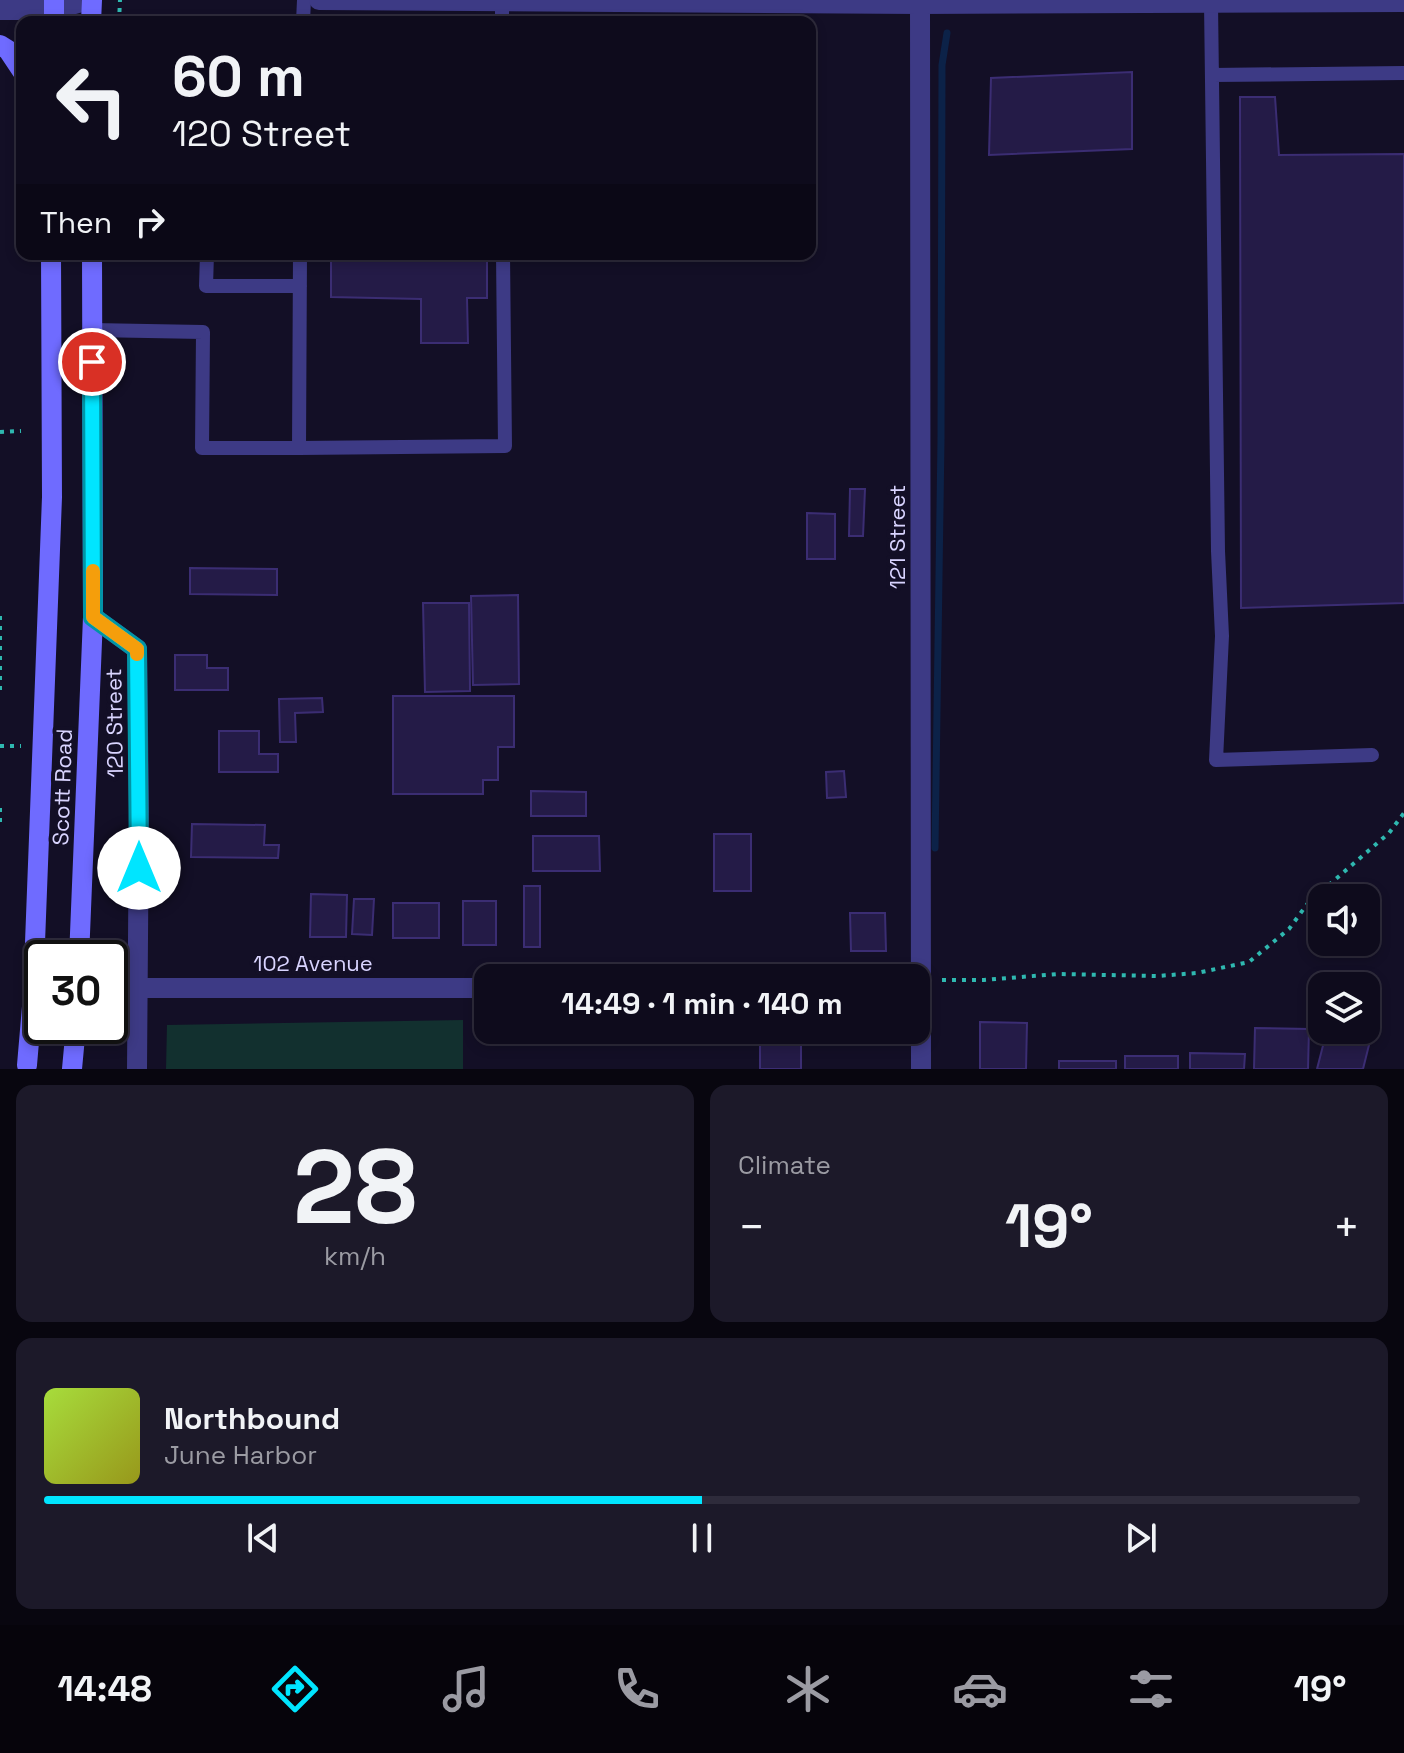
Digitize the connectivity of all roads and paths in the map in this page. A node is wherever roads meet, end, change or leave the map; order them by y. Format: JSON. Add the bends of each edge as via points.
{"nodes":[{"id":1,"x":90,"y":0,"type":"edge"},
{"id":2,"x":319,"y":0,"type":"edge"},
{"id":3,"x":582,"y":1,"type":"edge"},
{"id":4,"x":674,"y":2,"type":"edge"},
{"id":5,"x":1141,"y":2,"type":"edge"},
{"id":6,"x":1404,"y":2,"type":"edge"},
{"id":7,"x":1211,"y":3,"type":"junction"},
{"id":8,"x":920,"y":4,"type":"junction"},
{"id":9,"x":0,"y":10,"type":"edge"},
{"id":10,"x":54,"y":11,"type":"edge"},
{"id":11,"x":502,"y":12,"type":"edge"},
{"id":12,"x":0,"y":45,"type":"edge"},
{"id":13,"x":16,"y":62,"type":"edge"},
{"id":14,"x":1404,"y":73,"type":"edge"},
{"id":15,"x":1212,"y":75,"type":"junction"},
{"id":16,"x":51,"y":260,"type":"edge"},
{"id":17,"x":92,"y":260,"type":"edge"},
{"id":18,"x":207,"y":260,"type":"edge"},
{"id":19,"x":300,"y":260,"type":"edge"},
{"id":20,"x":503,"y":260,"type":"edge"},
{"id":21,"x":300,"y":286,"type":"junction"},
{"id":22,"x":92,"y":330,"type":"junction"},
{"id":23,"x":21,"y":431,"type":"dead end"},
{"id":24,"x":0,"y":432,"type":"edge"},
{"id":25,"x":299,"y":448,"type":"junction"},
{"id":26,"x":0,"y":616,"type":"edge"},
{"id":27,"x":93,"y":617,"type":"junction"},
{"id":28,"x":0,"y":695,"type":"edge"},
{"id":29,"x":1372,"y":755,"type":"dead end"},
{"id":30,"x":0,"y":808,"type":"edge"},
{"id":31,"x":1404,"y":813,"type":"edge"},
{"id":32,"x":0,"y":827,"type":"edge"},
{"id":33,"x":80,"y":940,"type":"edge"},
{"id":34,"x":918,"y":964,"type":"edge"},
{"id":35,"x":942,"y":980,"type":"dead end"},
{"id":36,"x":138,"y":988,"type":"junction"},
{"id":37,"x":474,"y":988,"type":"edge"},
{"id":38,"x":920,"y":1044,"type":"edge"},
{"id":39,"x":27,"y":1067,"type":"edge"},
{"id":40,"x":137,"y":1069,"type":"edge"},
{"id":41,"x":921,"y":1069,"type":"edge"}],
"edges":[{"from":1,"to":10,"type":"street"},
{"from":2,"to":11,"type":"street"},
{"from":3,"to":4,"type":"street"},
{"from":3,"to":11,"type":"street"},
{"from":4,"to":8,"type":"street"},
{"from":5,"to":7,"type":"street"},
{"from":5,"to":8,"type":"street"},
{"from":6,"to":7,"type":"street"},
{"from":7,"to":15,"type":"lane"},
{"from":8,"to":34,"type":"street","name":"121 Street"},
{"from":9,"to":10,"type":"street"},
{"from":12,"to":13,"type":"main road"},
{"from":14,"to":15,"type":"lane"},
{"from":15,"to":29,"type":"lane","via":[[1222,636],[1216,760]]},
{"from":16,"to":39,"type":"main road","name":"Scott Road","bridge":true,"via":[[52,497]]},
{"from":17,"to":22,"type":"main road"},
{"from":18,"to":21,"type":"lane","via":[[206,286]]},
{"from":19,"to":21,"type":"lane"},
{"from":20,"to":25,"type":"lane","via":[[505,446]]},
{"from":21,"to":25,"type":"lane"},
{"from":22,"to":25,"type":"lane","via":[[203,332],[202,448]]},
{"from":22,"to":27,"type":"main road"},
{"from":23,"to":24,"type":"path"},
{"from":26,"to":28,"type":"path"},
{"from":27,"to":33,"type":"main road","name":"Scott Road"},
{"from":27,"to":36,"type":"street","name":"120 Street","via":[[137,649]]},
{"from":30,"to":32,"type":"path"},
{"from":31,"to":35,"type":"path","via":[[1389,833],[1249,962],[1157,976]]},
{"from":36,"to":37,"type":"street","name":"102 Avenue"},
{"from":36,"to":40,"type":"street","name":"120 Street"},
{"from":38,"to":41,"type":"street","name":"121 Street"}]}
